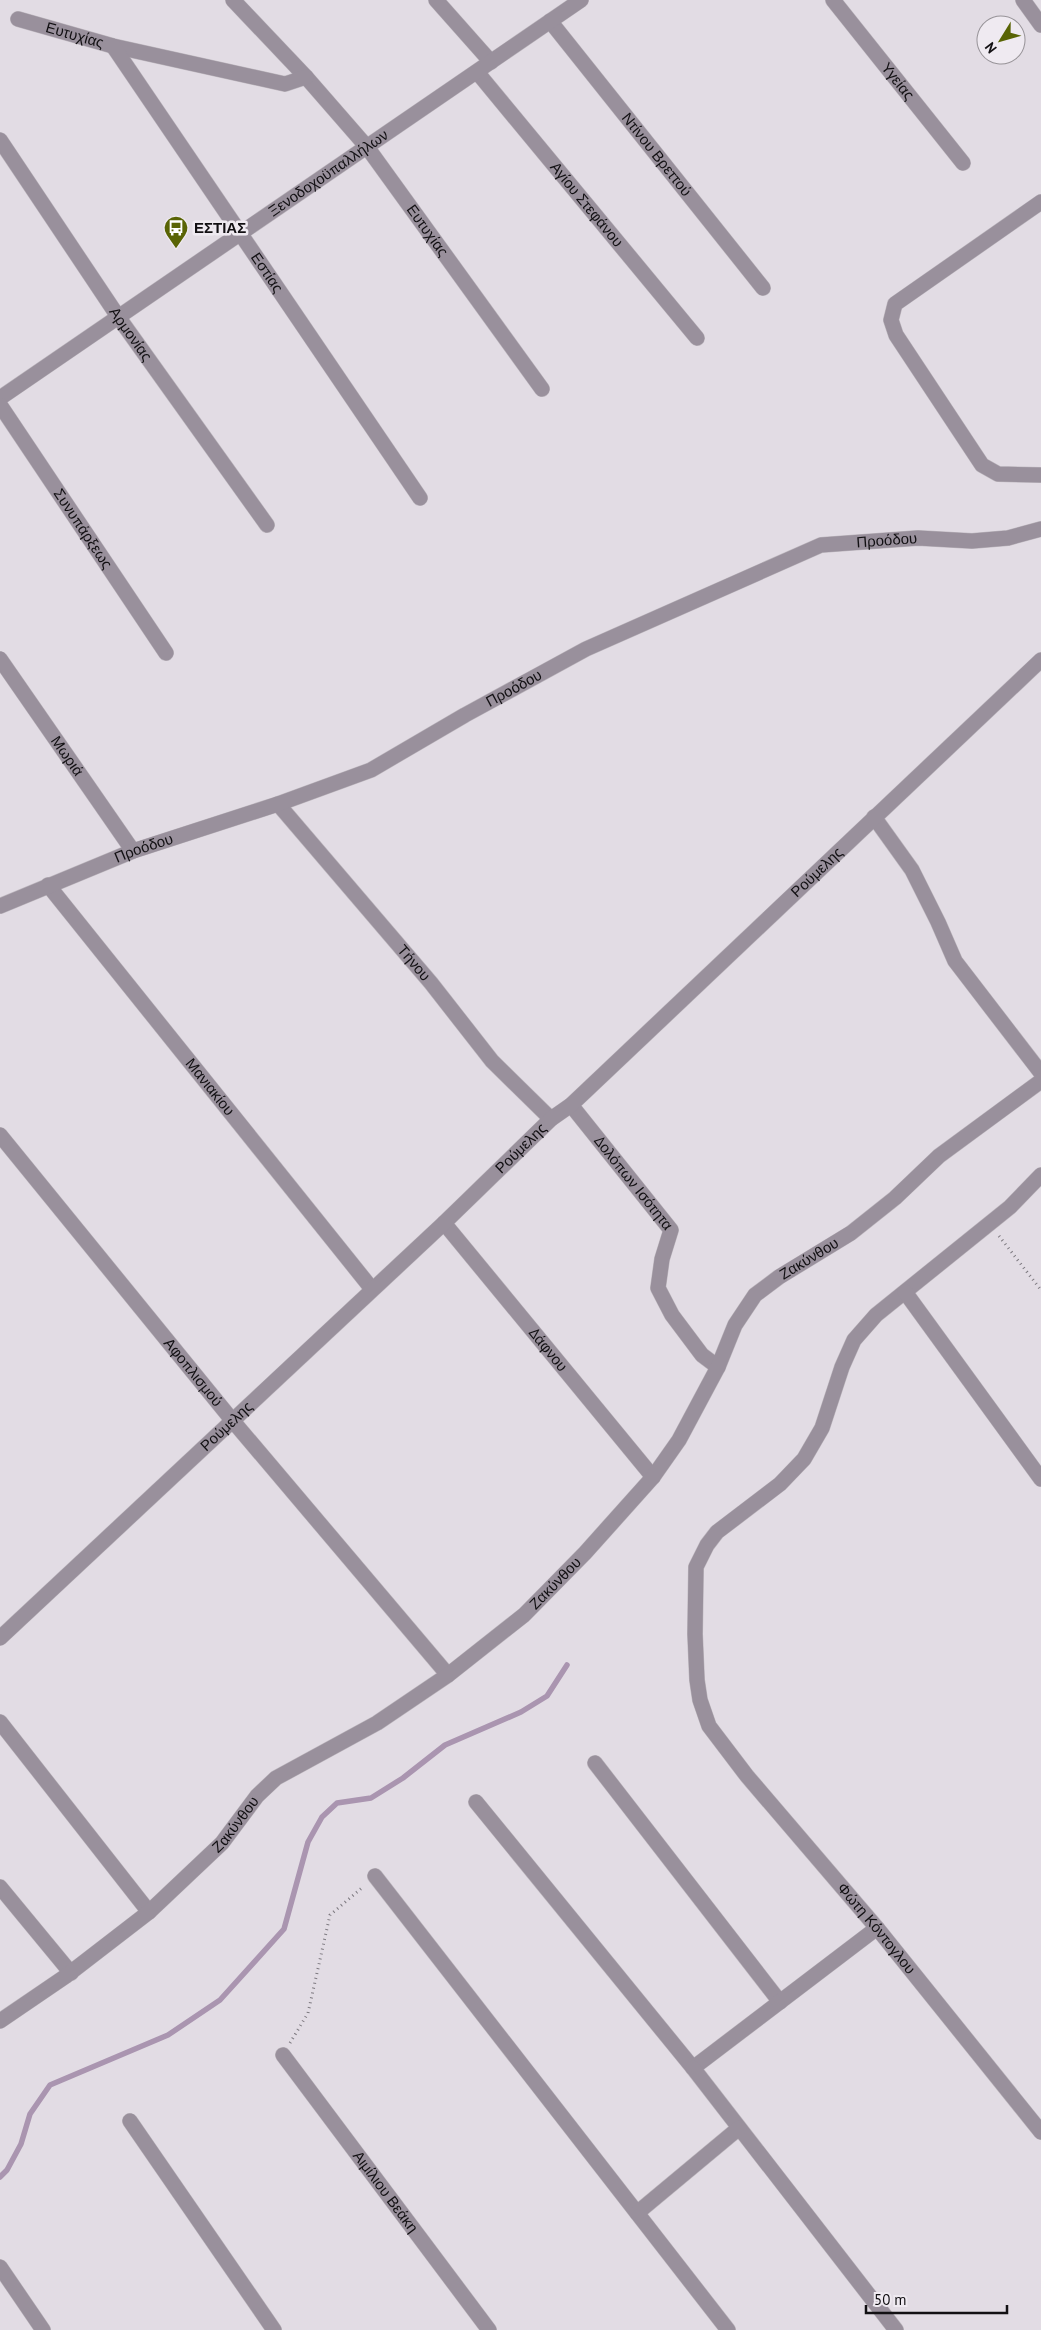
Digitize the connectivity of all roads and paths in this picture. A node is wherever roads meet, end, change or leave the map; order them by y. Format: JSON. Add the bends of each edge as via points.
{"nodes":[{"id":1,"x":233,"y":0,"type":"edge"},
{"id":2,"x":436,"y":0,"type":"edge"},
{"id":3,"x":581,"y":0,"type":"edge"},
{"id":4,"x":833,"y":0,"type":"edge"},
{"id":5,"x":1023,"y":0,"type":"edge"},
{"id":6,"x":18,"y":19,"type":"dead end"},
{"id":7,"x":550,"y":21,"type":"junction"},
{"id":8,"x":1041,"y":25,"type":"edge"},
{"id":9,"x":113,"y":46,"type":"junction"},
{"id":10,"x":491,"y":62,"type":"junction"},
{"id":11,"x":477,"y":72,"type":"junction"},
{"id":12,"x":306,"y":78,"type":"junction"},
{"id":13,"x":0,"y":140,"type":"edge"},
{"id":14,"x":367,"y":147,"type":"junction"},
{"id":15,"x":963,"y":163,"type":"dead end"},
{"id":16,"x":1041,"y":202,"type":"edge"},
{"id":17,"x":241,"y":234,"type":"junction"},
{"id":18,"x":763,"y":288,"type":"dead end"},
{"id":19,"x":119,"y":318,"type":"junction"},
{"id":20,"x":697,"y":338,"type":"dead end"},
{"id":21,"x":542,"y":389,"type":"dead end"},
{"id":22,"x":0,"y":398,"type":"edge"},
{"id":23,"x":0,"y":405,"type":"edge"},
{"id":24,"x":1041,"y":475,"type":"edge"},
{"id":25,"x":420,"y":498,"type":"dead end"},
{"id":26,"x":267,"y":525,"type":"dead end"},
{"id":27,"x":1041,"y":529,"type":"edge"},
{"id":28,"x":166,"y":653,"type":"dead end"},
{"id":29,"x":0,"y":659,"type":"edge"},
{"id":30,"x":1041,"y":660,"type":"edge"},
{"id":31,"x":278,"y":804,"type":"junction"},
{"id":32,"x":874,"y":817,"type":"junction"},
{"id":33,"x":133,"y":851,"type":"junction"},
{"id":34,"x":48,"y":885,"type":"junction"},
{"id":35,"x":0,"y":906,"type":"edge"},
{"id":36,"x":1041,"y":1073,"type":"edge"},
{"id":37,"x":1041,"y":1081,"type":"edge"},
{"id":38,"x":571,"y":1105,"type":"junction"},
{"id":39,"x":551,"y":1119,"type":"junction"},
{"id":40,"x":0,"y":1135,"type":"edge"},
{"id":41,"x":1041,"y":1175,"type":"edge"},
{"id":42,"x":444,"y":1223,"type":"junction"},
{"id":43,"x":990,"y":1223,"type":"junction"},
{"id":44,"x":372,"y":1288,"type":"junction"},
{"id":45,"x":1041,"y":1290,"type":"edge"},
{"id":46,"x":905,"y":1292,"type":"junction"},
{"id":47,"x":718,"y":1367,"type":"junction"},
{"id":48,"x":232,"y":1420,"type":"junction"},
{"id":49,"x":653,"y":1476,"type":"junction"},
{"id":50,"x":1041,"y":1479,"type":"edge"},
{"id":51,"x":0,"y":1638,"type":"edge"},
{"id":52,"x":448,"y":1675,"type":"junction"},
{"id":53,"x":0,"y":1722,"type":"edge"},
{"id":54,"x":596,"y":1763,"type":"dead end"},
{"id":55,"x":476,"y":1802,"type":"dead end"},
{"id":56,"x":375,"y":1876,"type":"joint"},
{"id":57,"x":0,"y":1887,"type":"edge"},
{"id":58,"x":149,"y":1912,"type":"junction"},
{"id":59,"x":876,"y":1928,"type":"junction"},
{"id":60,"x":71,"y":1972,"type":"junction"},
{"id":61,"x":780,"y":2002,"type":"junction"},
{"id":62,"x":0,"y":2021,"type":"edge"},
{"id":63,"x":283,"y":2055,"type":"joint"},
{"id":64,"x":693,"y":2068,"type":"junction"},
{"id":65,"x":130,"y":2121,"type":"dead end"},
{"id":66,"x":739,"y":2128,"type":"junction"},
{"id":67,"x":1041,"y":2132,"type":"edge"},
{"id":68,"x":637,"y":2213,"type":"junction"},
{"id":69,"x":0,"y":2267,"type":"edge"},
{"id":70,"x":44,"y":2330,"type":"edge"},
{"id":71,"x":274,"y":2330,"type":"edge"},
{"id":72,"x":489,"y":2330,"type":"edge"},
{"id":73,"x":728,"y":2330,"type":"edge"},
{"id":74,"x":896,"y":2330,"type":"edge"}],
"edges":[{"from":1,"to":12,"type":"street","name":"Ευτυχίας"},
{"from":2,"to":10,"type":"street"},
{"from":3,"to":7,"type":"street","name":"Ξενοδοχοϋπαλλήλων"},
{"from":4,"to":15,"type":"street","name":"Υγείας"},
{"from":5,"to":8,"type":"street"},
{"from":6,"to":9,"type":"street","name":"Ευτυχίας"},
{"from":7,"to":10,"type":"street","name":"Ξενοδοχοϋπαλλήλων"},
{"from":7,"to":18,"type":"street","name":"Ντίνου Βρεττού"},
{"from":9,"to":12,"type":"street","name":"Ευτυχίας","via":[[285,84]]},
{"from":9,"to":17,"type":"street","name":"Εστίας"},
{"from":10,"to":11,"type":"street","name":"Ξενοδοχοϋπαλλήλων"},
{"from":11,"to":14,"type":"street","name":"Ξενοδοχοϋπαλλήλων"},
{"from":11,"to":20,"type":"street","name":"Αγίου Στεφάνου"},
{"from":12,"to":14,"type":"street","name":"Ευτυχίας"},
{"from":13,"to":19,"type":"street","name":"Αρμονίας"},
{"from":14,"to":17,"type":"street","name":"Ξενοδοχοϋπαλλήλων"},
{"from":14,"to":21,"type":"street","name":"Ευτυχίας"},
{"from":16,"to":24,"type":"street","via":[[896,304],[891,320],[896,335],[982,465],[998,474]]},
{"from":17,"to":19,"type":"street","name":"Ξενοδοχοϋπαλλήλων"},
{"from":17,"to":25,"type":"street","name":"Εστίας"},
{"from":19,"to":22,"type":"street","name":"Ξενοδοχοϋπαλλήλων"},
{"from":19,"to":26,"type":"street","name":"Αρμονίας"},
{"from":23,"to":28,"type":"street","name":"Συνυπάρξεως"},
{"from":27,"to":31,"type":"street","name":"Προόδου","via":[[1008,538],[972,541],[918,538],[821,545],[586,649],[371,770]]},
{"from":29,"to":33,"type":"street","name":"Μωριά"},
{"from":30,"to":32,"type":"street","name":"Ρούμελης"},
{"from":31,"to":33,"type":"street","name":"Προόδου"},
{"from":31,"to":39,"type":"street","name":"Τήνου","via":[[492,1061]]},
{"from":32,"to":36,"type":"street","via":[[912,870],[955,961]]},
{"from":32,"to":38,"type":"street","name":"Ρούμελης"},
{"from":33,"to":34,"type":"street","name":"Προόδου"},
{"from":34,"to":35,"type":"street","name":"Προόδου"},
{"from":34,"to":44,"type":"street","name":"Μανιακίου"},
{"from":37,"to":47,"type":"street","name":"Ζακύνθου","via":[[945,1151],[895,1198],[851,1233],[762,1290],[735,1325]]},
{"from":38,"to":39,"type":"street","name":"Ρούμελης"},
{"from":38,"to":47,"type":"street","name":"Δολόπων Ισότητα","via":[[671,1230],[658,1288],[672,1315],[702,1355]]},
{"from":39,"to":42,"type":"street","name":"Ρούμελης"},
{"from":40,"to":48,"type":"street","name":"Αφοπλισμού"},
{"from":41,"to":43,"type":"street","name":"Φώτη Κόντογλου"},
{"from":42,"to":44,"type":"street","name":"Ρούμελης"},
{"from":42,"to":49,"type":"street","name":"Δάφνου"},
{"from":43,"to":45,"type":"path"},
{"from":43,"to":46,"type":"street","name":"Φώτη Κόντογλου"},
{"from":44,"to":48,"type":"street","name":"Ρούμελης"},
{"from":46,"to":50,"type":"street"},
{"from":46,"to":59,"type":"street","name":"Φώτη Κόντογλου","via":[[876,1315],[854,1340],[822,1428],[804,1459],[780,1484],[717,1532],[700,1558],[695,1577],[700,1700],[709,1726],[747,1776]]},
{"from":47,"to":49,"type":"street","name":"Ζακύνθου","via":[[679,1440]]},
{"from":48,"to":51,"type":"street","name":"Ρούμελης"},
{"from":48,"to":52,"type":"street","name":"Αφοπλισμού"},
{"from":49,"to":52,"type":"street","name":"Ζακύνθου","via":[[585,1553],[524,1615]]},
{"from":52,"to":58,"type":"street","name":"Ζακύνθου","via":[[377,1723],[276,1778],[257,1796],[222,1843]]},
{"from":53,"to":58,"type":"street"},
{"from":54,"to":61,"type":"street"},
{"from":55,"to":64,"type":"street"},
{"from":56,"to":63,"type":"path","via":[[330,1915],[308,2013]]},
{"from":56,"to":68,"type":"street"},
{"from":57,"to":60,"type":"street"},
{"from":58,"to":60,"type":"street","name":"Ζακύνθου"},
{"from":59,"to":61,"type":"street"},
{"from":59,"to":67,"type":"street","name":"Φώτη Κόντογλου"},
{"from":60,"to":62,"type":"street","name":"Ζακύνθου"},
{"from":61,"to":64,"type":"street"},
{"from":63,"to":72,"type":"street","name":"Αιμίλιου Βεάκη"},
{"from":64,"to":66,"type":"street"},
{"from":65,"to":71,"type":"street"},
{"from":66,"to":68,"type":"street"},
{"from":66,"to":74,"type":"street"},
{"from":68,"to":73,"type":"street"},
{"from":69,"to":70,"type":"street"}]}
